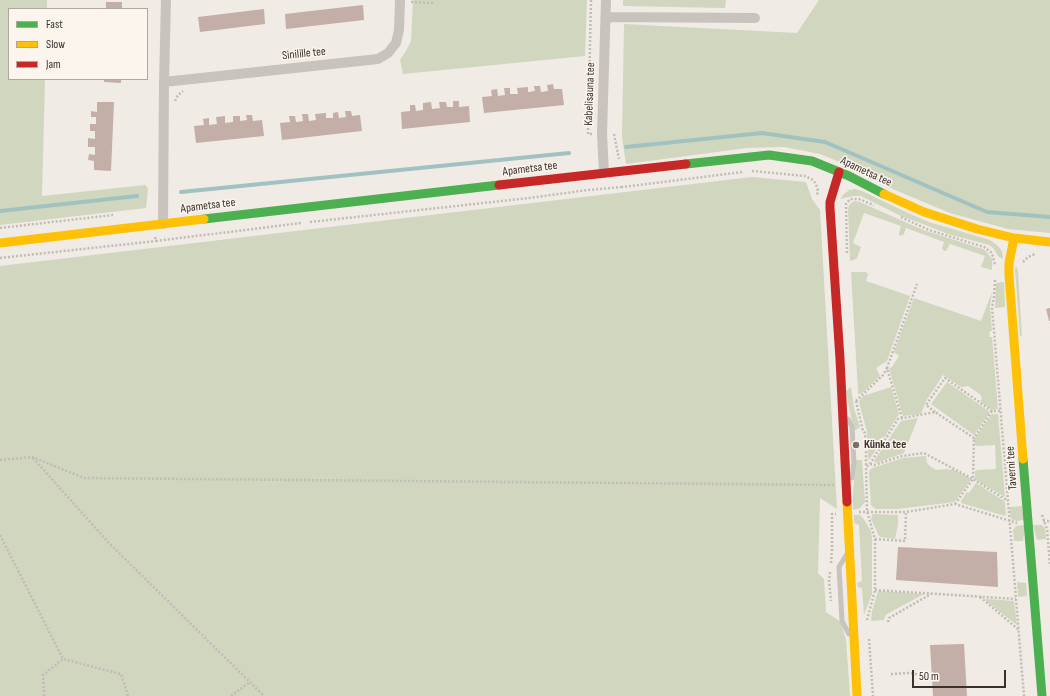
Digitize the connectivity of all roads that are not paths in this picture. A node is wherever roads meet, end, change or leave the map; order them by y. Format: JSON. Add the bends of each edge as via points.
{"nodes":[{"id":1,"x":166,"y":0,"type":"edge"},
{"id":2,"x":606,"y":0,"type":"edge"},
{"id":3,"x":405,"y":1,"type":"edge"},
{"id":4,"x":606,"y":16,"type":"junction"},
{"id":5,"x":755,"y":18,"type":"dead end"},
{"id":6,"x":164,"y":82,"type":"junction"},
{"id":7,"x":839,"y":172,"type":"junction"},
{"id":8,"x":604,"y":173,"type":"junction"},
{"id":9,"x":163,"y":224,"type":"junction"},
{"id":10,"x":1014,"y":238,"type":"junction"},
{"id":11,"x":1050,"y":242,"type":"edge"},
{"id":12,"x":0,"y":243,"type":"edge"},
{"id":13,"x":843,"y":404,"type":"junction"},
{"id":14,"x":848,"y":513,"type":"junction"},
{"id":15,"x":857,"y":696,"type":"edge"},
{"id":16,"x":1042,"y":696,"type":"edge"}],
"edges":[{"from":1,"to":6,"type":"street"},
{"from":2,"to":4,"type":"street","name":"Kabelisauna tee"},
{"from":3,"to":6,"type":"street","name":"Sinilille tee","via":[[396,43],[388,53],[378,59]]},
{"from":4,"to":5,"type":"street"},
{"from":4,"to":8,"type":"street","name":"Kabelisauna tee","via":[[602,134]]},
{"from":6,"to":9,"type":"street"},
{"from":7,"to":8,"type":"street","name":"Apametsa tee","via":[[812,161],[769,155]]},
{"from":7,"to":10,"type":"street","name":"Apametsa tee","via":[[924,212]]},
{"from":7,"to":13,"type":"street","via":[[830,208]]},
{"from":8,"to":9,"type":"street","name":"Apametsa tee"},
{"from":9,"to":12,"type":"street","name":"Apametsa tee"},
{"from":10,"to":11,"type":"street","name":"Apametsa tee"},
{"from":10,"to":16,"type":"street","name":"Taverni tee","via":[[1009,275]]},
{"from":13,"to":14,"type":"street"},
{"from":13,"to":14,"type":"lane","via":[[852,427],[854,462]]},
{"from":14,"to":15,"type":"street"}]}
